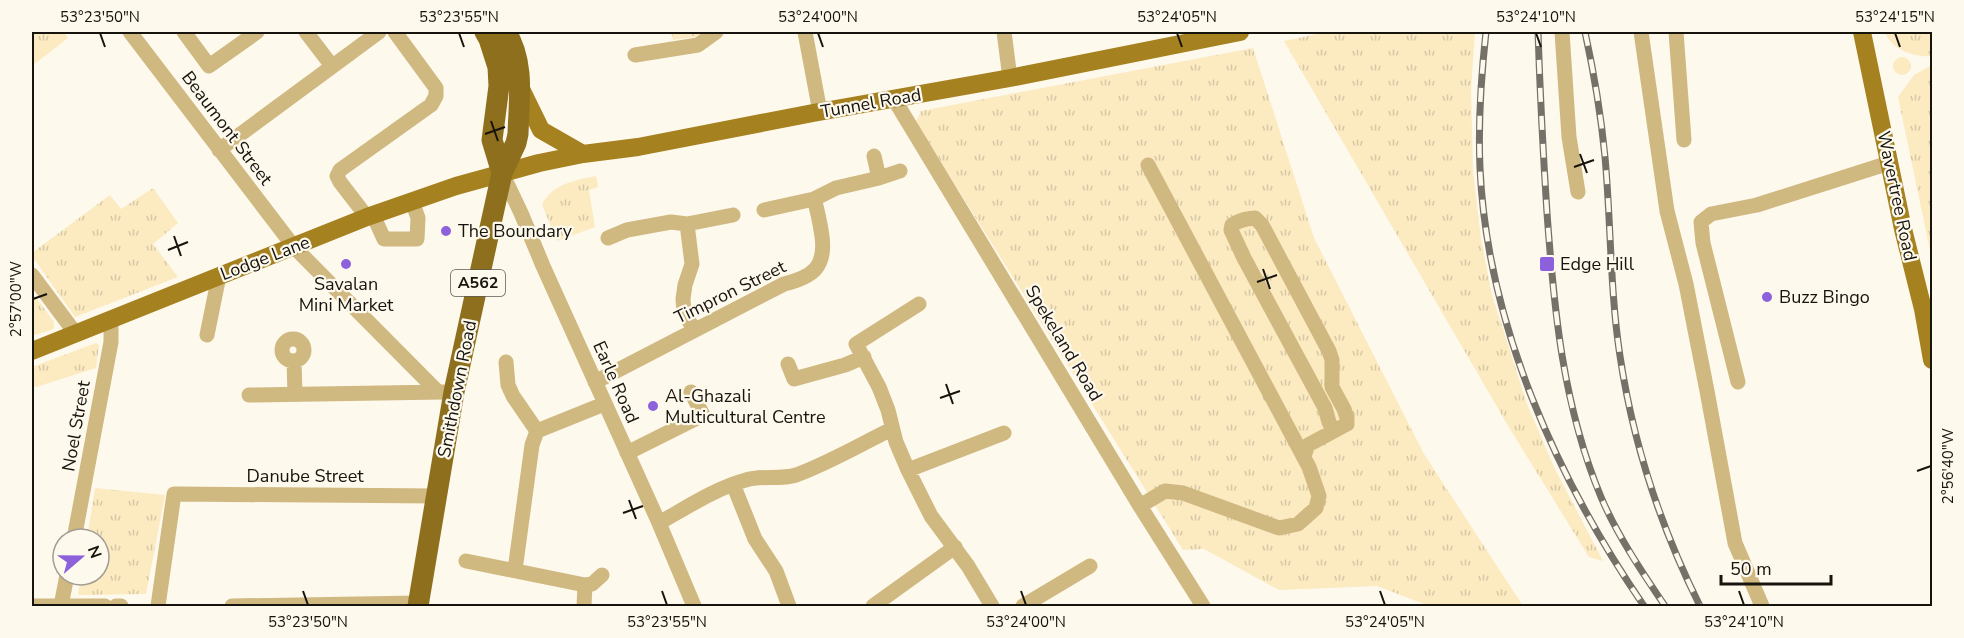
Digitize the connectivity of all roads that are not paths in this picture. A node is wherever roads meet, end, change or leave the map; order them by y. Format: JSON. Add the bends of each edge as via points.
{"nodes":[{"id":1,"x":130,"y":32,"type":"edge"},
{"id":2,"x":184,"y":32,"type":"edge"},
{"id":3,"x":257,"y":32,"type":"edge"},
{"id":4,"x":306,"y":32,"type":"edge"},
{"id":5,"x":379,"y":32,"type":"edge"},
{"id":6,"x":394,"y":32,"type":"edge"},
{"id":7,"x":485,"y":32,"type":"edge"},
{"id":8,"x":506,"y":32,"type":"edge"},
{"id":9,"x":716,"y":32,"type":"edge"},
{"id":10,"x":804,"y":32,"type":"edge"},
{"id":11,"x":1004,"y":32,"type":"edge"},
{"id":12,"x":1240,"y":32,"type":"edge"},
{"id":13,"x":1562,"y":32,"type":"edge"},
{"id":14,"x":1641,"y":32,"type":"edge"},
{"id":15,"x":1676,"y":32,"type":"edge"},
{"id":16,"x":1862,"y":32,"type":"edge"},
{"id":17,"x":634,"y":55,"type":"dead end"},
{"id":18,"x":332,"y":66,"type":"junction"},
{"id":19,"x":1010,"y":78,"type":"junction"},
{"id":20,"x":520,"y":87,"type":"junction"},
{"id":21,"x":894,"y":99,"type":"junction"},
{"id":22,"x":820,"y":112,"type":"junction"},
{"id":23,"x":1684,"y":140,"type":"dead end"},
{"id":24,"x":219,"y":150,"type":"junction"},
{"id":25,"x":583,"y":154,"type":"junction"},
{"id":26,"x":874,"y":156,"type":"dead end"},
{"id":27,"x":1889,"y":163,"type":"junction"},
{"id":28,"x":1148,"y":165,"type":"dead end"},
{"id":29,"x":900,"y":171,"type":"dead end"},
{"id":30,"x":502,"y":173,"type":"junction"},
{"id":31,"x":879,"y":178,"type":"junction"},
{"id":32,"x":1578,"y":192,"type":"dead end"},
{"id":33,"x":814,"y":200,"type":"junction"},
{"id":34,"x":412,"y":201,"type":"junction"},
{"id":35,"x":764,"y":210,"type":"dead end"},
{"id":36,"x":733,"y":215,"type":"dead end"},
{"id":37,"x":370,"y":216,"type":"junction"},
{"id":38,"x":687,"y":224,"type":"junction"},
{"id":39,"x":608,"y":238,"type":"dead end"},
{"id":40,"x":294,"y":247,"type":"junction"},
{"id":41,"x":32,"y":275,"type":"edge"},
{"id":42,"x":219,"y":276,"type":"junction"},
{"id":43,"x":919,"y":304,"type":"dead end"},
{"id":44,"x":111,"y":320,"type":"junction"},
{"id":45,"x":694,"y":330,"type":"junction"},
{"id":46,"x":76,"y":334,"type":"junction"},
{"id":47,"x":207,"y":335,"type":"dead end"},
{"id":48,"x":860,"y":350,"type":"junction"},
{"id":49,"x":32,"y":351,"type":"edge"},
{"id":50,"x":1932,"y":360,"type":"edge"},
{"id":51,"x":294,"y":361,"type":"dead end"},
{"id":52,"x":506,"y":362,"type":"dead end"},
{"id":53,"x":788,"y":364,"type":"dead end"},
{"id":54,"x":595,"y":382,"type":"junction"},
{"id":55,"x":1738,"y":382,"type":"dead end"},
{"id":56,"x":446,"y":392,"type":"junction"},
{"id":57,"x":691,"y":392,"type":"dead end"},
{"id":58,"x":295,"y":394,"type":"junction"},
{"id":59,"x":249,"y":395,"type":"dead end"},
{"id":60,"x":604,"y":404,"type":"junction"},
{"id":61,"x":537,"y":431,"type":"junction"},
{"id":62,"x":1333,"y":431,"type":"junction"},
{"id":63,"x":1004,"y":433,"type":"dead end"},
{"id":64,"x":894,"y":435,"type":"junction"},
{"id":65,"x":627,"y":453,"type":"junction"},
{"id":66,"x":1304,"y":456,"type":"junction"},
{"id":67,"x":908,"y":470,"type":"junction"},
{"id":68,"x":733,"y":484,"type":"junction"},
{"id":69,"x":436,"y":496,"type":"junction"},
{"id":70,"x":1140,"y":506,"type":"junction"},
{"id":71,"x":659,"y":523,"type":"junction"},
{"id":72,"x":76,"y":527,"type":"edge"},
{"id":73,"x":955,"y":547,"type":"junction"},
{"id":74,"x":466,"y":561,"type":"dead end"},
{"id":75,"x":1090,"y":566,"type":"dead end"},
{"id":76,"x":515,"y":570,"type":"junction"},
{"id":77,"x":602,"y":575,"type":"dead end"},
{"id":78,"x":585,"y":585,"type":"junction"},
{"id":79,"x":65,"y":587,"type":"edge"},
{"id":80,"x":418,"y":605,"type":"edge"},
{"id":81,"x":32,"y":606,"type":"edge"},
{"id":82,"x":61,"y":606,"type":"edge"},
{"id":83,"x":105,"y":606,"type":"edge"},
{"id":84,"x":116,"y":606,"type":"edge"},
{"id":85,"x":121,"y":606,"type":"edge"},
{"id":86,"x":158,"y":606,"type":"edge"},
{"id":87,"x":232,"y":606,"type":"edge"},
{"id":88,"x":584,"y":606,"type":"edge"},
{"id":89,"x":694,"y":606,"type":"edge"},
{"id":90,"x":789,"y":606,"type":"edge"},
{"id":91,"x":873,"y":606,"type":"edge"},
{"id":92,"x":992,"y":606,"type":"edge"},
{"id":93,"x":1023,"y":606,"type":"edge"},
{"id":94,"x":1203,"y":606,"type":"edge"},
{"id":95,"x":1762,"y":606,"type":"edge"}],
"edges":[{"from":1,"to":24,"type":"street","name":"Beaumont Street"},
{"from":2,"to":3,"type":"street","via":[[209,66]]},
{"from":4,"to":18,"type":"street"},
{"from":5,"to":18,"type":"street"},
{"from":6,"to":37,"type":"street","via":[[436,88],[436,96],[431,105],[340,170],[340,182]]},
{"from":7,"to":30,"type":"highway","number":"A562","via":[[498,67],[492,140]]},
{"from":8,"to":20,"type":"highway","number":"A562","via":[[517,57]]},
{"from":9,"to":17,"type":"street","via":[[698,45]]},
{"from":10,"to":22,"type":"street"},
{"from":11,"to":19,"type":"street"},
{"from":12,"to":19,"type":"main road","name":"Tunnel Road"},
{"from":13,"to":32,"type":"street","via":[[1569,137]]},
{"from":14,"to":95,"type":"street","via":[[1666,211],[1686,284],[1735,543]]},
{"from":15,"to":23,"type":"street"},
{"from":16,"to":27,"type":"main road","name":"Wavertree Road"},
{"from":18,"to":24,"type":"street"},
{"from":19,"to":21,"type":"main road","name":"Tunnel Road"},
{"from":20,"to":25,"type":"main road","via":[[541,130]]},
{"from":20,"to":30,"type":"highway","number":"A562","via":[[516,143]]},
{"from":21,"to":22,"type":"main road","name":"Tunnel Road"},
{"from":21,"to":70,"type":"street","name":"Spekeland Road"},
{"from":22,"to":25,"type":"main road","name":"Tunnel Road"},
{"from":24,"to":40,"type":"street","name":"Beaumont Street"},
{"from":25,"to":30,"type":"main road","name":"Tunnel Road"},
{"from":26,"to":31,"type":"street"},
{"from":27,"to":50,"type":"main road","name":"Wavertree Road"},
{"from":27,"to":55,"type":"street","via":[[1757,205],[1711,214],[1701,222]]},
{"from":28,"to":66,"type":"street"},
{"from":29,"to":31,"type":"street"},
{"from":30,"to":34,"type":"main road","name":"Lodge Lane"},
{"from":30,"to":54,"type":"street","name":"Earle Road"},
{"from":30,"to":56,"type":"highway","name":"Smithdown Road","number":"A562"},
{"from":31,"to":33,"type":"street","via":[[836,188]]},
{"from":33,"to":35,"type":"street"},
{"from":33,"to":45,"type":"street","name":"Timpron Street","via":[[824,252],[819,267],[802,279]]},
{"from":34,"to":37,"type":"main road","name":"Lodge Lane"},
{"from":34,"to":37,"type":"street","via":[[418,218],[417,239],[384,239]]},
{"from":36,"to":38,"type":"street"},
{"from":37,"to":40,"type":"main road","name":"Lodge Lane"},
{"from":38,"to":39,"type":"street","via":[[671,222],[627,230]]},
{"from":38,"to":45,"type":"street","via":[[692,264],[683,305]]},
{"from":40,"to":42,"type":"main road","name":"Lodge Lane"},
{"from":40,"to":56,"type":"street","name":"Beaumont Street"},
{"from":41,"to":46,"type":"street"},
{"from":42,"to":44,"type":"main road","name":"Lodge Lane"},
{"from":42,"to":47,"type":"street"},
{"from":43,"to":48,"type":"street"},
{"from":44,"to":46,"type":"main road","name":"Lodge Lane"},
{"from":44,"to":72,"type":"street","name":"Noel Street","via":[[111,342]]},
{"from":45,"to":54,"type":"street","name":"Timpron Street"},
{"from":46,"to":49,"type":"main road","name":"Lodge Lane"},
{"from":48,"to":53,"type":"street","via":[[845,365],[794,379]]},
{"from":48,"to":64,"type":"street","via":[[879,387]]},
{"from":51,"to":58,"type":"street"},
{"from":52,"to":61,"type":"street","via":[[508,386]]},
{"from":54,"to":60,"type":"street","name":"Earle Road"},
{"from":56,"to":58,"type":"street"},
{"from":56,"to":69,"type":"highway","name":"Smithdown Road","number":"A562"},
{"from":57,"to":65,"type":"street","via":[[703,416]]},
{"from":58,"to":59,"type":"street"},
{"from":60,"to":61,"type":"street"},
{"from":60,"to":65,"type":"street","name":"Earle Road"},
{"from":61,"to":76,"type":"street"},
{"from":62,"to":62,"type":"street","via":[[1325,408],[1239,249],[1231,230],[1237,222],[1255,218],[1262,225],[1329,351],[1332,387],[1347,418],[1347,424]]},
{"from":62,"to":66,"type":"street","via":[[1308,445]]},
{"from":63,"to":67,"type":"street"},
{"from":64,"to":67,"type":"street"},
{"from":64,"to":68,"type":"street","via":[[794,476],[748,479]]},
{"from":65,"to":71,"type":"street","name":"Earle Road"},
{"from":66,"to":70,"type":"street","via":[[1319,496],[1316,508],[1298,524],[1279,528],[1183,493],[1165,491]]},
{"from":67,"to":73,"type":"street","via":[[931,516]]},
{"from":68,"to":71,"type":"street"},
{"from":68,"to":90,"type":"street"},
{"from":69,"to":80,"type":"highway","name":"Smithdown Road","number":"A562"},
{"from":69,"to":86,"type":"street","name":"Danube Street","via":[[174,494]]},
{"from":70,"to":94,"type":"street","name":"Spekeland Road"},
{"from":71,"to":89,"type":"street","name":"Earle Road"},
{"from":73,"to":91,"type":"street"},
{"from":73,"to":92,"type":"street"},
{"from":74,"to":76,"type":"street"},
{"from":75,"to":93,"type":"street"},
{"from":76,"to":78,"type":"street"},
{"from":77,"to":78,"type":"street"},
{"from":78,"to":88,"type":"street"},
{"from":79,"to":82,"type":"street"},
{"from":80,"to":87,"type":"street"},
{"from":81,"to":82,"type":"street"},
{"from":82,"to":83,"type":"street"},
{"from":84,"to":85,"type":"street"}]}
